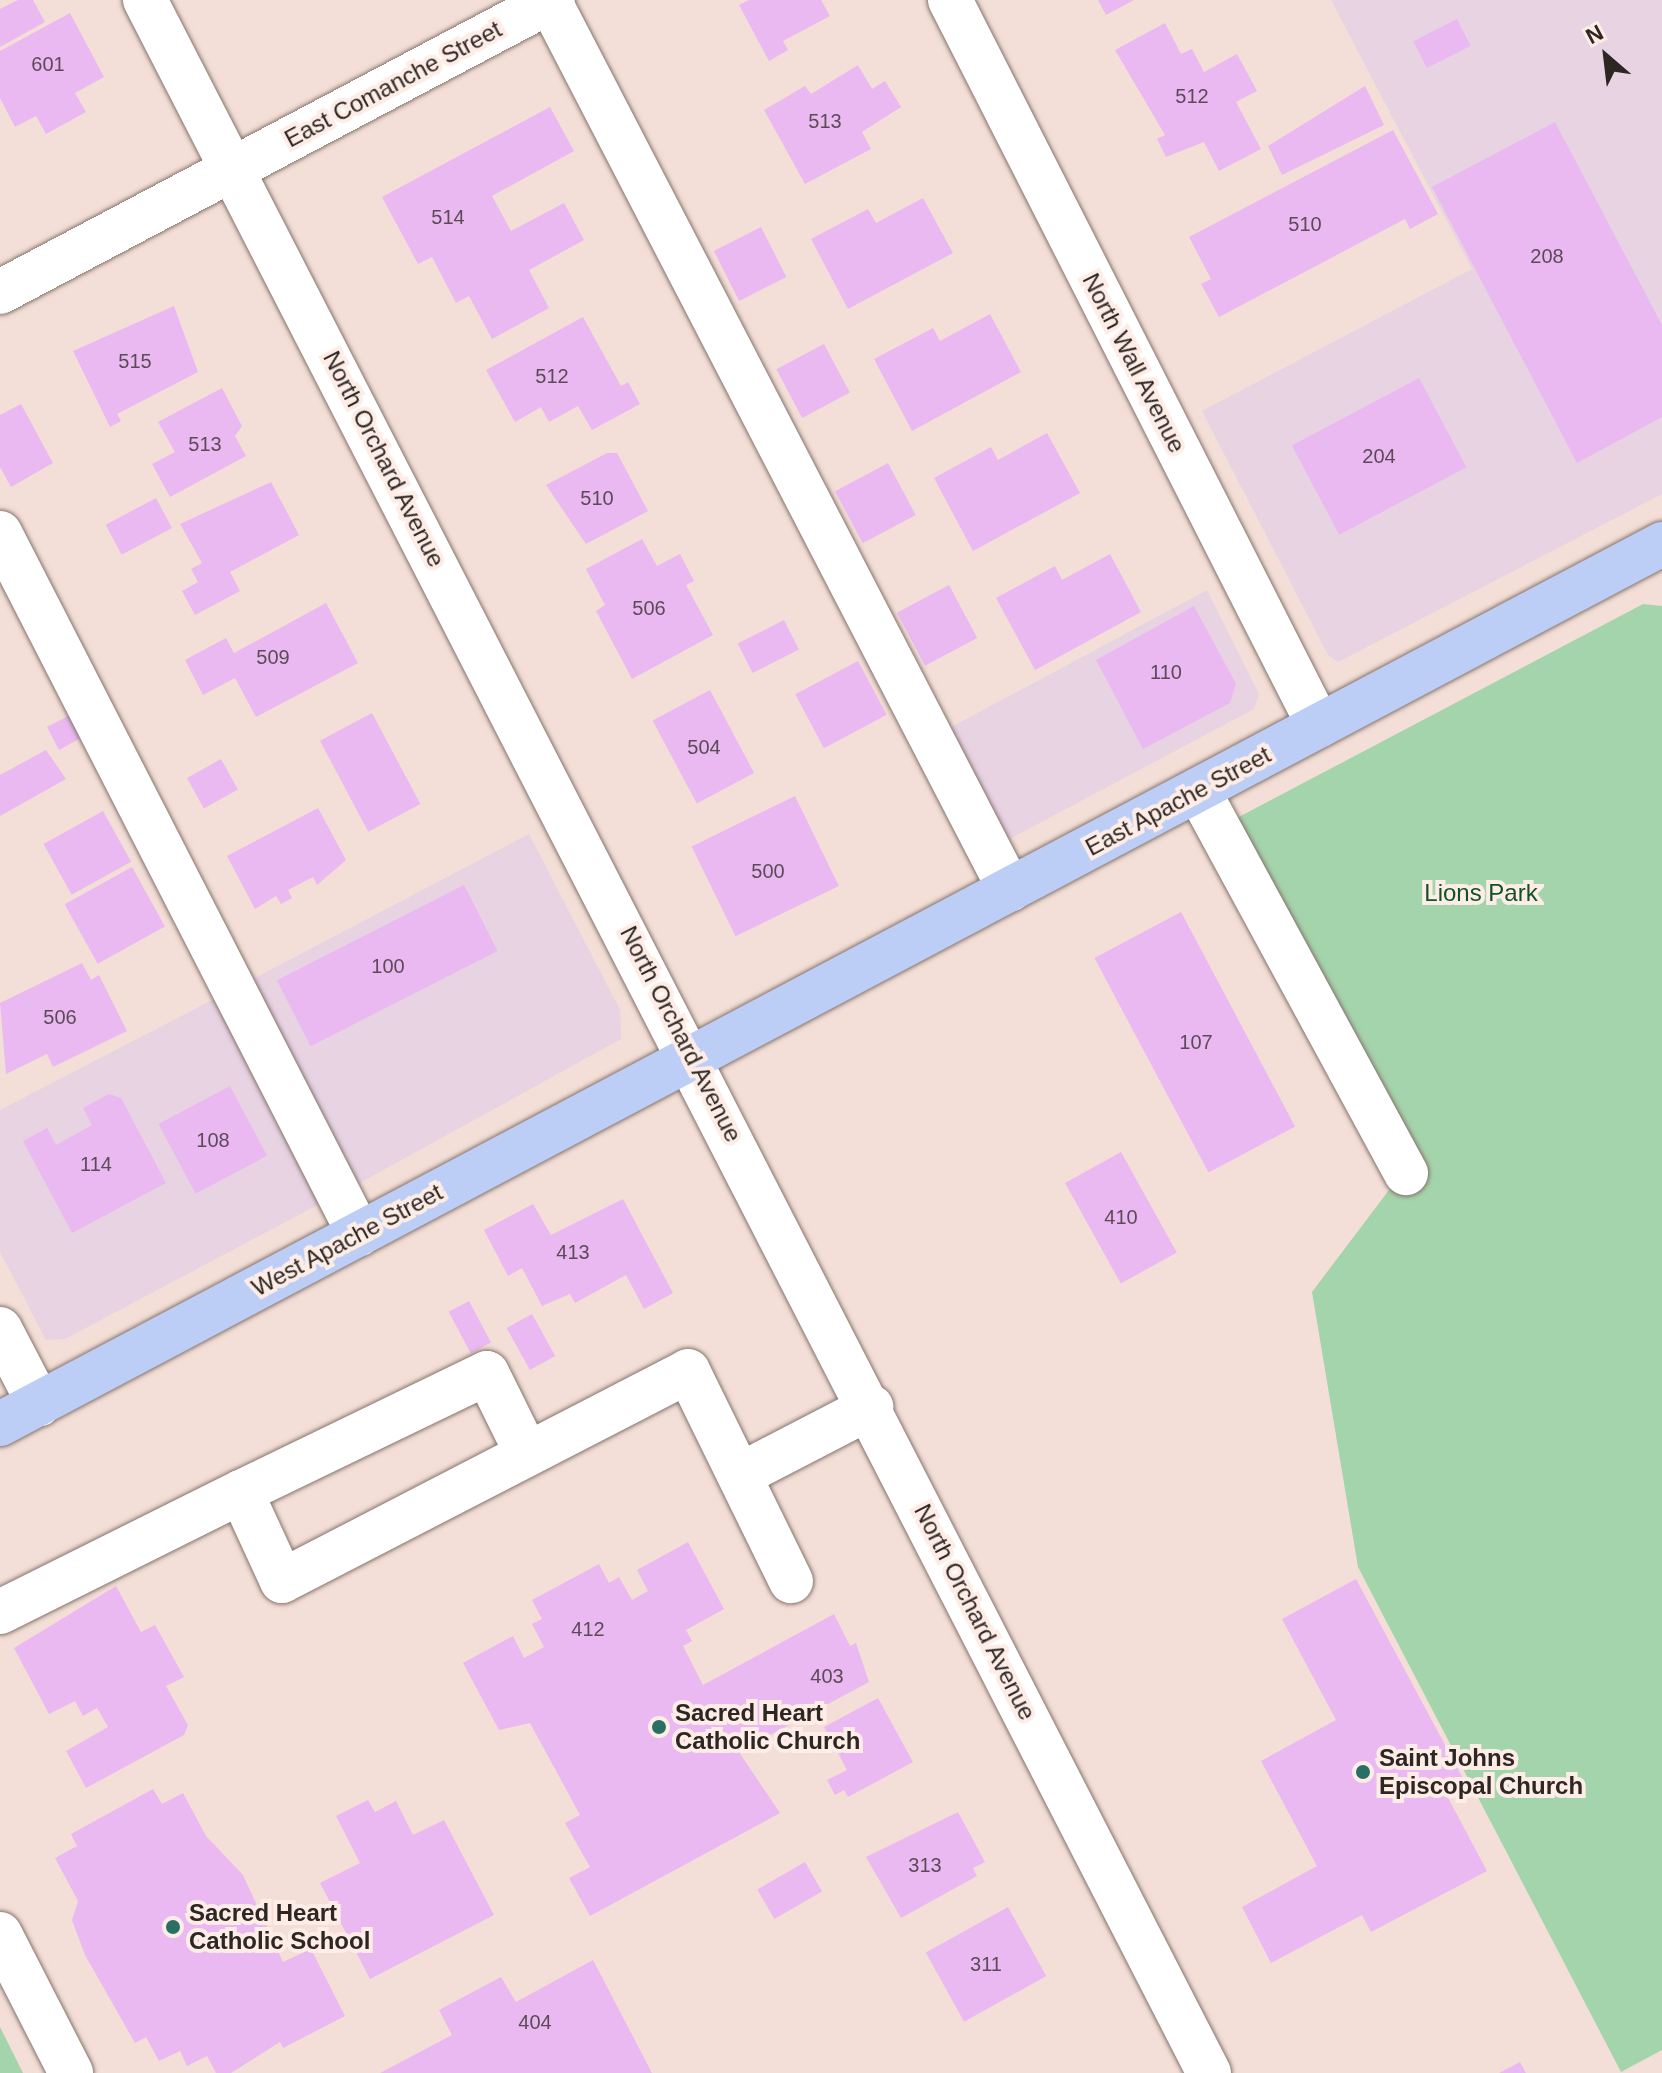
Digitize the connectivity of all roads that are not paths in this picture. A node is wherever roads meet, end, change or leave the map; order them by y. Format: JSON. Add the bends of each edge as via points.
{"nodes":[{"id":1,"x":145,"y":0,"type":"edge"},
{"id":2,"x":950,"y":0,"type":"edge"},
{"id":3,"x":550,"y":1,"type":"edge"},
{"id":4,"x":234,"y":169,"type":"junction"},
{"id":5,"x":0,"y":292,"type":"edge"},
{"id":6,"x":0,"y":533,"type":"edge"},
{"id":7,"x":1662,"y":544,"type":"edge"},
{"id":8,"x":1319,"y":726,"type":"junction"},
{"id":9,"x":1198,"y":790,"type":"junction"},
{"id":10,"x":1010,"y":890,"type":"junction"},
{"id":11,"x":693,"y":1056,"type":"junction"},
{"id":12,"x":1406,"y":1173,"type":"dead end"},
{"id":13,"x":359,"y":1234,"type":"junction"},
{"id":14,"x":0,"y":1329,"type":"edge"},
{"id":15,"x":39,"y":1404,"type":"junction"},
{"id":16,"x":871,"y":1407,"type":"junction"},
{"id":17,"x":0,"y":1424,"type":"edge"},
{"id":18,"x":527,"y":1454,"type":"junction"},
{"id":19,"x":740,"y":1475,"type":"junction"},
{"id":20,"x":241,"y":1492,"type":"junction"},
{"id":21,"x":791,"y":1581,"type":"dead end"},
{"id":22,"x":0,"y":1612,"type":"edge"},
{"id":23,"x":0,"y":1934,"type":"edge"},
{"id":24,"x":71,"y":2073,"type":"edge"},
{"id":25,"x":1209,"y":2073,"type":"edge"}],
"edges":[{"from":1,"to":4,"type":"street","name":"North Orchard Avenue"},
{"from":2,"to":8,"type":"street","name":"North Wall Avenue"},
{"from":3,"to":4,"type":"street","name":"East Comanche Street"},
{"from":3,"to":10,"type":"street"},
{"from":4,"to":5,"type":"street","name":"East Comanche Street"},
{"from":4,"to":11,"type":"street","name":"North Orchard Avenue"},
{"from":6,"to":13,"type":"street"},
{"from":7,"to":8,"type":"main road","name":"East Apache Street"},
{"from":8,"to":9,"type":"main road","name":"East Apache Street"},
{"from":9,"to":10,"type":"main road","name":"East Apache Street"},
{"from":9,"to":12,"type":"street"},
{"from":10,"to":11,"type":"main road","name":"East Apache Street"},
{"from":11,"to":13,"type":"main road","name":"West Apache Street"},
{"from":11,"to":16,"type":"street","name":"North Orchard Avenue"},
{"from":13,"to":15,"type":"main road","name":"West Apache Street"},
{"from":14,"to":15,"type":"street"},
{"from":15,"to":17,"type":"main road","name":"West Apache Street"},
{"from":16,"to":19,"type":"street"},
{"from":16,"to":25,"type":"street","name":"North Orchard Avenue"},
{"from":18,"to":19,"type":"street","via":[[688,1371]]},
{"from":18,"to":20,"type":"street","via":[[487,1373]]},
{"from":18,"to":20,"type":"street","via":[[282,1581]]},
{"from":19,"to":21,"type":"street"},
{"from":20,"to":22,"type":"street"},
{"from":23,"to":24,"type":"street"}]}
